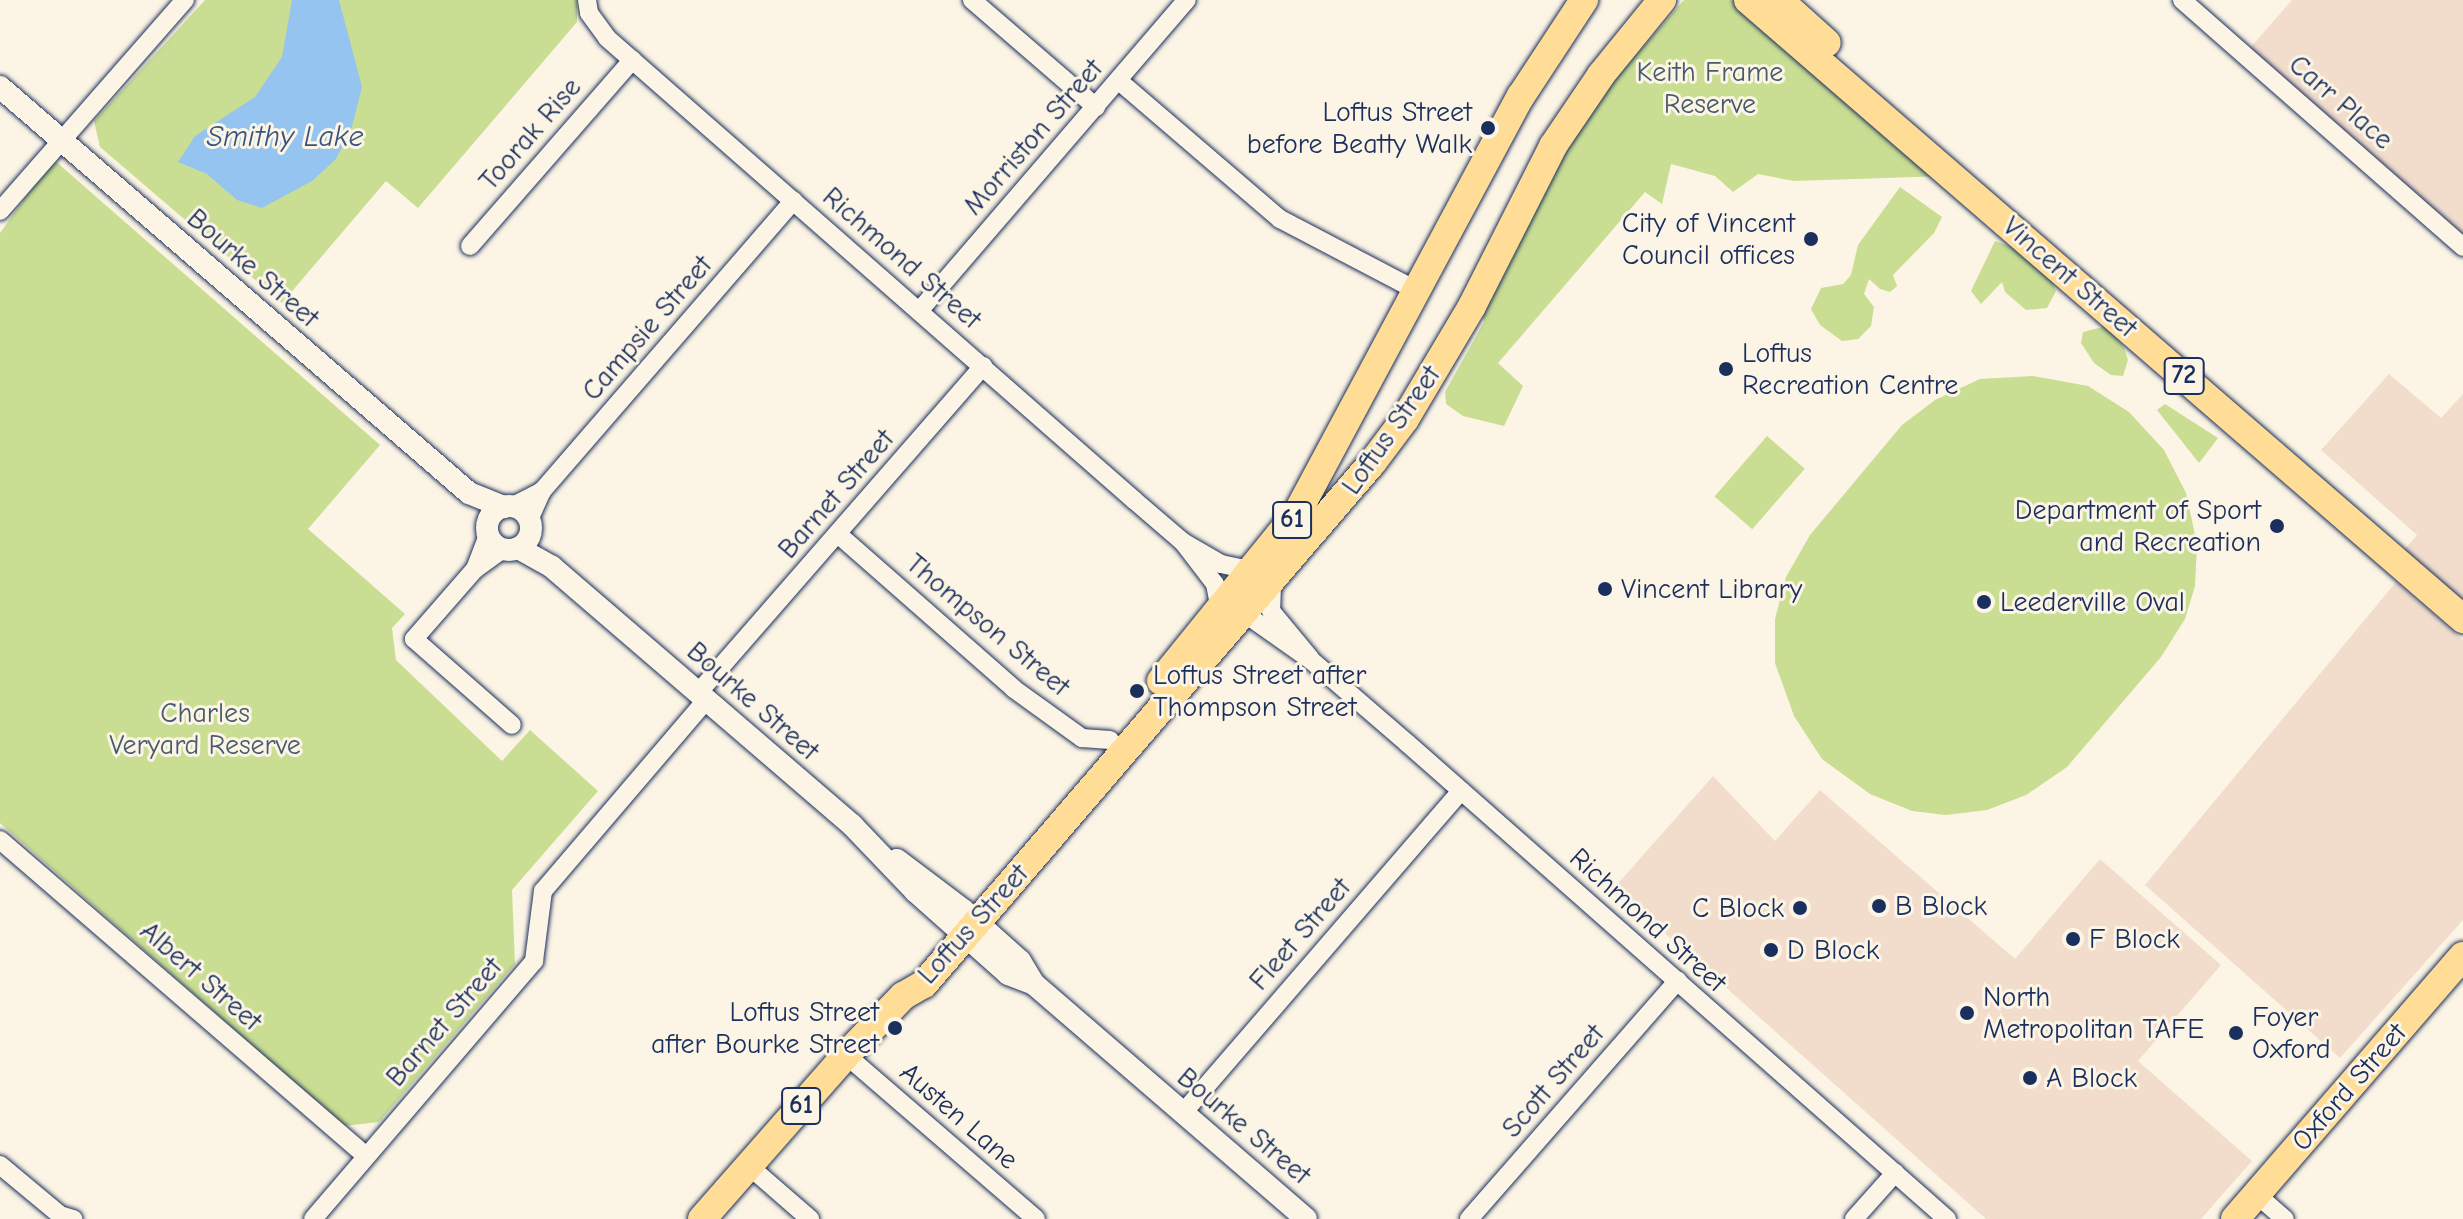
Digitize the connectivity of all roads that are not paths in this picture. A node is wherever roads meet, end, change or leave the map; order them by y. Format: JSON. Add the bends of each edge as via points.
{"nodes":[{"id":1,"x":185,"y":0,"type":"edge"},
{"id":2,"x":972,"y":0,"type":"edge"},
{"id":3,"x":1187,"y":0,"type":"edge"},
{"id":4,"x":1584,"y":0,"type":"edge"},
{"id":5,"x":1662,"y":0,"type":"edge"},
{"id":6,"x":1748,"y":0,"type":"edge"},
{"id":7,"x":1779,"y":0,"type":"edge"},
{"id":8,"x":2182,"y":0,"type":"edge"},
{"id":9,"x":588,"y":6,"type":"edge"},
{"id":10,"x":632,"y":60,"type":"junction"},
{"id":11,"x":1119,"y":81,"type":"junction"},
{"id":12,"x":0,"y":87,"type":"edge"},
{"id":13,"x":1096,"y":107,"type":"junction"},
{"id":14,"x":59,"y":139,"type":"junction"},
{"id":15,"x":793,"y":201,"type":"junction"},
{"id":16,"x":0,"y":211,"type":"edge"},
{"id":17,"x":470,"y":246,"type":"dead end"},
{"id":18,"x":2463,"y":247,"type":"edge"},
{"id":19,"x":1418,"y":291,"type":"junction"},
{"id":20,"x":920,"y":310,"type":"junction"},
{"id":21,"x":983,"y":366,"type":"junction"},
{"id":22,"x":469,"y":493,"type":"junction"},
{"id":23,"x":519,"y":516,"type":"junction"},
{"id":24,"x":839,"y":535,"type":"junction"},
{"id":25,"x":499,"y":540,"type":"junction"},
{"id":26,"x":1183,"y":542,"type":"junction"},
{"id":27,"x":552,"y":567,"type":"junction"},
{"id":28,"x":1262,"y":578,"type":"junction"},
{"id":29,"x":2463,"y":599,"type":"edge"},
{"id":30,"x":1232,"y":610,"type":"junction"},
{"id":31,"x":2463,"y":619,"type":"edge"},
{"id":32,"x":1312,"y":661,"type":"junction"},
{"id":33,"x":702,"y":697,"type":"junction"},
{"id":34,"x":512,"y":725,"type":"dead end"},
{"id":35,"x":1110,"y":740,"type":"junction"},
{"id":36,"x":1461,"y":791,"type":"junction"},
{"id":37,"x":0,"y":840,"type":"edge"},
{"id":38,"x":964,"y":923,"type":"junction"},
{"id":39,"x":2463,"y":956,"type":"edge"},
{"id":40,"x":1678,"y":980,"type":"junction"},
{"id":41,"x":846,"y":1055,"type":"junction"},
{"id":42,"x":1182,"y":1114,"type":"junction"},
{"id":43,"x":365,"y":1155,"type":"junction"},
{"id":44,"x":0,"y":1165,"type":"edge"},
{"id":45,"x":749,"y":1166,"type":"junction"},
{"id":46,"x":1895,"y":1173,"type":"junction"},
{"id":47,"x":2256,"y":1194,"type":"junction"},
{"id":48,"x":73,"y":1219,"type":"edge"},
{"id":49,"x":313,"y":1219,"type":"edge"},
{"id":50,"x":702,"y":1219,"type":"edge"},
{"id":51,"x":810,"y":1219,"type":"edge"},
{"id":52,"x":1036,"y":1219,"type":"edge"},
{"id":53,"x":1306,"y":1219,"type":"edge"},
{"id":54,"x":1469,"y":1219,"type":"edge"},
{"id":55,"x":1854,"y":1219,"type":"edge"},
{"id":56,"x":1947,"y":1219,"type":"edge"},
{"id":57,"x":2235,"y":1219,"type":"edge"},
{"id":58,"x":2285,"y":1219,"type":"edge"}],
"edges":[{"from":1,"to":14,"type":"street"},
{"from":2,"to":13,"type":"street"},
{"from":3,"to":11,"type":"street","name":"Morriston Street"},
{"from":4,"to":19,"type":"main road","name":"Loftus Street","number":"61","via":[[1521,96]]},
{"from":5,"to":28,"type":"main road","name":"Loftus Street","number":"61","via":[[1601,75],[1553,146],[1472,306],[1405,419]]},
{"from":6,"to":31,"type":"main road","name":"Vincent Street","number":"72"},
{"from":7,"to":29,"type":"main road","name":"Vincent Street","number":"72"},
{"from":8,"to":18,"type":"street","name":"Carr Place"},
{"from":9,"to":10,"type":"street","name":"Richmond Street"},
{"from":10,"to":15,"type":"street","name":"Richmond Street"},
{"from":10,"to":17,"type":"street","name":"Toorak Rise"},
{"from":11,"to":13,"type":"street","name":"Morriston Street"},
{"from":11,"to":19,"type":"street","via":[[1280,219]]},
{"from":12,"to":14,"type":"street","name":"Bourke Street"},
{"from":13,"to":20,"type":"street","name":"Morriston Street"},
{"from":14,"to":16,"type":"street"},
{"from":14,"to":22,"type":"street","name":"Bourke Street"},
{"from":15,"to":20,"type":"street","name":"Richmond Street"},
{"from":15,"to":23,"type":"street","name":"Campsie Street"},
{"from":19,"to":28,"type":"main road","name":"Loftus Street","number":"61"},
{"from":20,"to":21,"type":"street","name":"Richmond Street"},
{"from":21,"to":24,"type":"street","name":"Barnet Street"},
{"from":21,"to":26,"type":"street","name":"Richmond Street"},
{"from":22,"to":23,"type":"street","name":"Bourke Street"},
{"from":22,"to":25,"type":"street","name":"Bourke Street"},
{"from":23,"to":25,"type":"street"},
{"from":23,"to":25,"type":"street","via":[[492,515]]},
{"from":23,"to":27,"type":"street","name":"Bourke Street"},
{"from":24,"to":33,"type":"street","name":"Barnet Street"},
{"from":24,"to":35,"type":"street","name":"Thompson Street","via":[[1014,689],[1082,738]]},
{"from":25,"to":27,"type":"street","name":"Bourke Street"},
{"from":25,"to":34,"type":"street","via":[[414,639]]},
{"from":26,"to":28,"type":"street","name":"Richmond Street","via":[[1221,564]]},
{"from":26,"to":30,"type":"street","name":"Richmond Street"},
{"from":27,"to":33,"type":"street","name":"Bourke Street"},
{"from":28,"to":30,"type":"main road","name":"Loftus Street","number":"61"},
{"from":28,"to":32,"type":"street","name":"Richmond Street","via":[[1271,611]]},
{"from":30,"to":32,"type":"street","name":"Richmond Street"},
{"from":30,"to":35,"type":"main road","name":"Loftus Street","number":"61"},
{"from":30,"to":38,"type":"main road","name":"Loftus Street","number":"61"},
{"from":32,"to":36,"type":"street","name":"Richmond Street"},
{"from":33,"to":38,"type":"street","name":"Bourke Street"},
{"from":33,"to":43,"type":"street","name":"Barnet Street","via":[[543,891],[534,961]]},
{"from":35,"to":38,"type":"main road","name":"Loftus Street","number":"61"},
{"from":36,"to":40,"type":"street","name":"Richmond Street"},
{"from":36,"to":42,"type":"street","name":"Fleet Street"},
{"from":37,"to":43,"type":"street","name":"Albert Street"},
{"from":38,"to":41,"type":"main road","name":"Loftus Street","number":"61","via":[[913,970],[903,996]]},
{"from":38,"to":42,"type":"street","name":"Bourke Street","via":[[1020,961],[1034,984]]},
{"from":39,"to":47,"type":"main road","name":"Oxford Street"},
{"from":40,"to":46,"type":"street","name":"Richmond Street","via":[[1695,1001]]},
{"from":40,"to":54,"type":"street","name":"Scott Street"},
{"from":41,"to":45,"type":"main road","name":"Loftus Street","number":"61"},
{"from":41,"to":52,"type":"street","name":"Austen Lane"},
{"from":42,"to":53,"type":"street","name":"Bourke Street"},
{"from":43,"to":49,"type":"street","name":"Barnet Street"},
{"from":44,"to":48,"type":"street","via":[[60,1215]]},
{"from":45,"to":50,"type":"main road","name":"Loftus Street","number":"61"},
{"from":45,"to":51,"type":"street"},
{"from":46,"to":55,"type":"street"},
{"from":46,"to":56,"type":"street","name":"Richmond Street"},
{"from":47,"to":57,"type":"main road","name":"Oxford Street"},
{"from":47,"to":58,"type":"street"}]}
